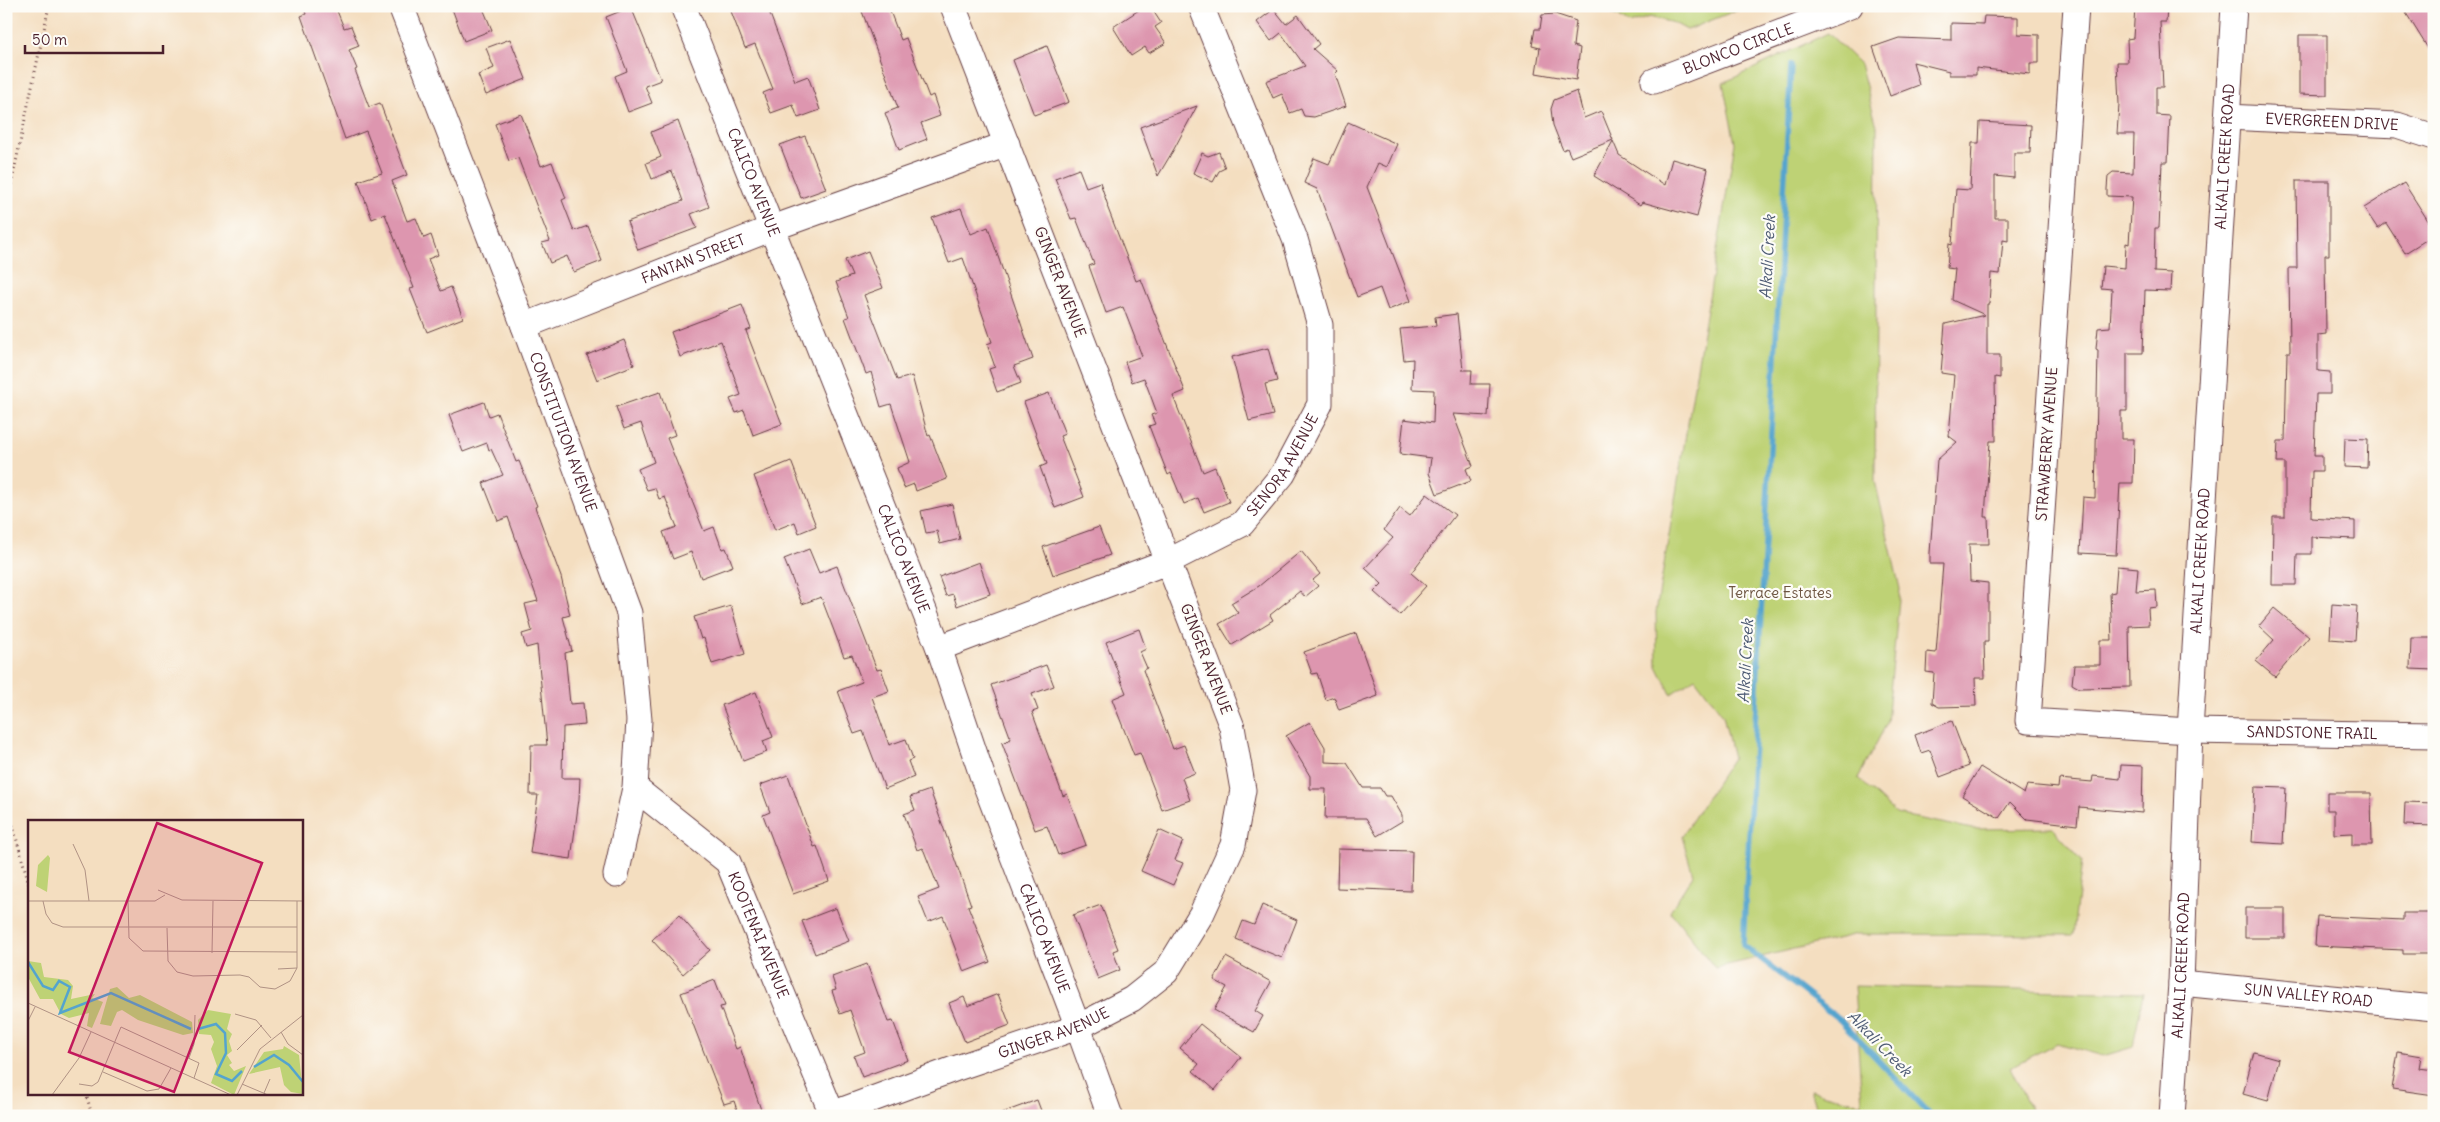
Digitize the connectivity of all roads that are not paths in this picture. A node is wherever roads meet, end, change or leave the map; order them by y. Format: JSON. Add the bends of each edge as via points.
{"nodes":[{"id":1,"x":400,"y":6,"type":"edge"},
{"id":2,"x":683,"y":6,"type":"edge"},
{"id":3,"x":952,"y":6,"type":"edge"},
{"id":4,"x":1201,"y":6,"type":"edge"},
{"id":5,"x":1850,"y":6,"type":"edge"},
{"id":6,"x":2076,"y":6,"type":"edge"},
{"id":7,"x":2234,"y":6,"type":"edge"},
{"id":8,"x":1654,"y":81,"type":"dead end"},
{"id":9,"x":2227,"y":117,"type":"junction"},
{"id":10,"x":2434,"y":137,"type":"edge"},
{"id":11,"x":1007,"y":144,"type":"junction"},
{"id":12,"x":770,"y":229,"type":"junction"},
{"id":13,"x":524,"y":326,"type":"junction"},
{"id":14,"x":1169,"y":561,"type":"junction"},
{"id":15,"x":939,"y":648,"type":"junction"},
{"id":16,"x":2190,"y":731,"type":"junction"},
{"id":17,"x":2434,"y":735,"type":"edge"},
{"id":18,"x":635,"y":788,"type":"junction"},
{"id":19,"x":616,"y":875,"type":"dead end"},
{"id":20,"x":2181,"y":983,"type":"junction"},
{"id":21,"x":2434,"y":1008,"type":"edge"},
{"id":22,"x":1078,"y":1027,"type":"junction"},
{"id":23,"x":833,"y":1115,"type":"edge"},
{"id":24,"x":1110,"y":1116,"type":"edge"},
{"id":25,"x":2172,"y":1116,"type":"edge"}],
"edges":[{"from":1,"to":13,"type":"street","name":"CONSTITUTION AVENUE"},
{"from":2,"to":12,"type":"street","name":"CALICO AVENUE"},
{"from":3,"to":11,"type":"street","name":"GINGER AVENUE"},
{"from":4,"to":14,"type":"street","name":"SENORA AVENUE","via":[[1295,239],[1320,326],[1320,404],[1283,474],[1242,524]]},
{"from":5,"to":8,"type":"street","name":"BLONCO CIRCLE"},
{"from":6,"to":16,"type":"street","name":"STRAWBERRY AVENUE","via":[[2028,720]]},
{"from":7,"to":9,"type":"street","name":"ALKALI CREEK ROAD"},
{"from":9,"to":10,"type":"street","name":"EVERGREEN DRIVE","via":[[2397,125]]},
{"from":9,"to":16,"type":"street","name":"ALKALI CREEK ROAD"},
{"from":11,"to":12,"type":"street","name":"FANTAN STREET"},
{"from":11,"to":14,"type":"street","name":"GINGER AVENUE"},
{"from":12,"to":13,"type":"street","name":"FANTAN STREET"},
{"from":12,"to":15,"type":"street","name":"CALICO AVENUE"},
{"from":13,"to":18,"type":"street","name":"CONSTITUTION AVENUE","via":[[629,613],[638,720]]},
{"from":14,"to":15,"type":"street","name":"SENORA AVENUE"},
{"from":14,"to":22,"type":"street","name":"GINGER AVENUE","via":[[1232,727],[1243,790],[1233,844],[1202,913],[1166,972],[1132,999]]},
{"from":15,"to":22,"type":"street","name":"CALICO AVENUE","via":[[983,778]]},
{"from":16,"to":17,"type":"street","name":"SANDSTONE TRAIL"},
{"from":16,"to":20,"type":"street","name":"ALKALI CREEK ROAD"},
{"from":18,"to":19,"type":"street","name":"CONSTITUTION AVENUE"},
{"from":18,"to":23,"type":"street","name":"KOOTENAI AVENUE","via":[[728,862]]},
{"from":20,"to":21,"type":"street","name":"SUN VALLEY ROAD"},
{"from":20,"to":25,"type":"street","name":"ALKALI CREEK ROAD"},
{"from":22,"to":23,"type":"street","name":"GINGER AVENUE"},
{"from":22,"to":24,"type":"street","name":"CALICO AVENUE"}]}
